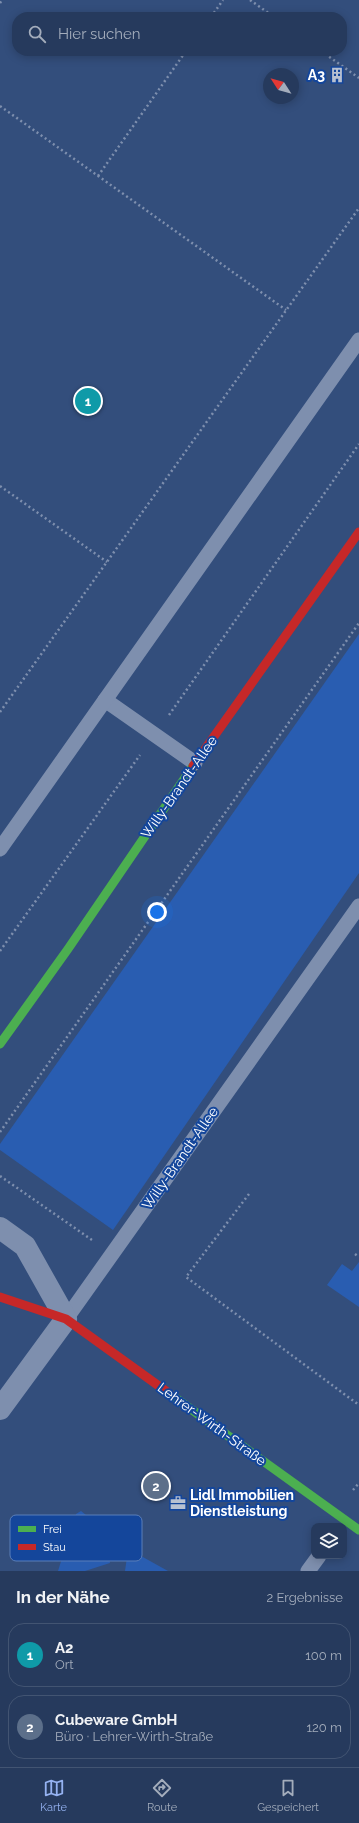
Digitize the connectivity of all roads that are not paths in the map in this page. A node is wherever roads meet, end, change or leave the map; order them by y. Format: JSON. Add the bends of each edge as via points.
{"nodes":[{"id":1,"x":359,"y":340,"type":"edge"},
{"id":2,"x":359,"y":532,"type":"edge"},
{"id":3,"x":105,"y":700,"type":"junction"},
{"id":4,"x":195,"y":763,"type":"junction"},
{"id":5,"x":0,"y":849,"type":"edge"},
{"id":6,"x":359,"y":906,"type":"edge"},
{"id":7,"x":0,"y":1044,"type":"edge"},
{"id":8,"x":0,"y":1228,"type":"edge"},
{"id":9,"x":0,"y":1296,"type":"edge"},
{"id":10,"x":66,"y":1319,"type":"junction"},
{"id":11,"x":0,"y":1409,"type":"edge"},
{"id":12,"x":342,"y":1523,"type":"edge"},
{"id":13,"x":347,"y":1525,"type":"edge"},
{"id":14,"x":359,"y":1530,"type":"edge"},
{"id":15,"x":316,"y":1559,"type":"edge"},
{"id":16,"x":308,"y":1571,"type":"edge"}],
"edges":[{"from":1,"to":3,"type":"lane"},
{"from":2,"to":4,"type":"main road","name":"Willy-Brandt-Allee"},
{"from":3,"to":4,"type":"lane"},
{"from":3,"to":5,"type":"lane"},
{"from":4,"to":7,"type":"main road","name":"Willy-Brandt-Allee"},
{"from":6,"to":10,"type":"lane","name":"Willy-Brandt-Allee"},
{"from":8,"to":10,"type":"street","name":"Lehrer-Wirth-Straße","via":[[25,1246]]},
{"from":9,"to":10,"type":"main road","name":"Lehrer-Wirth-Straße"},
{"from":10,"to":11,"type":"street","name":"Willy-Brandt-Allee"},
{"from":10,"to":12,"type":"main road","name":"Lehrer-Wirth-Straße"},
{"from":13,"to":14,"type":"main road","name":"Lehrer-Wirth-Straße"},
{"from":15,"to":16,"type":"lane"}]}
